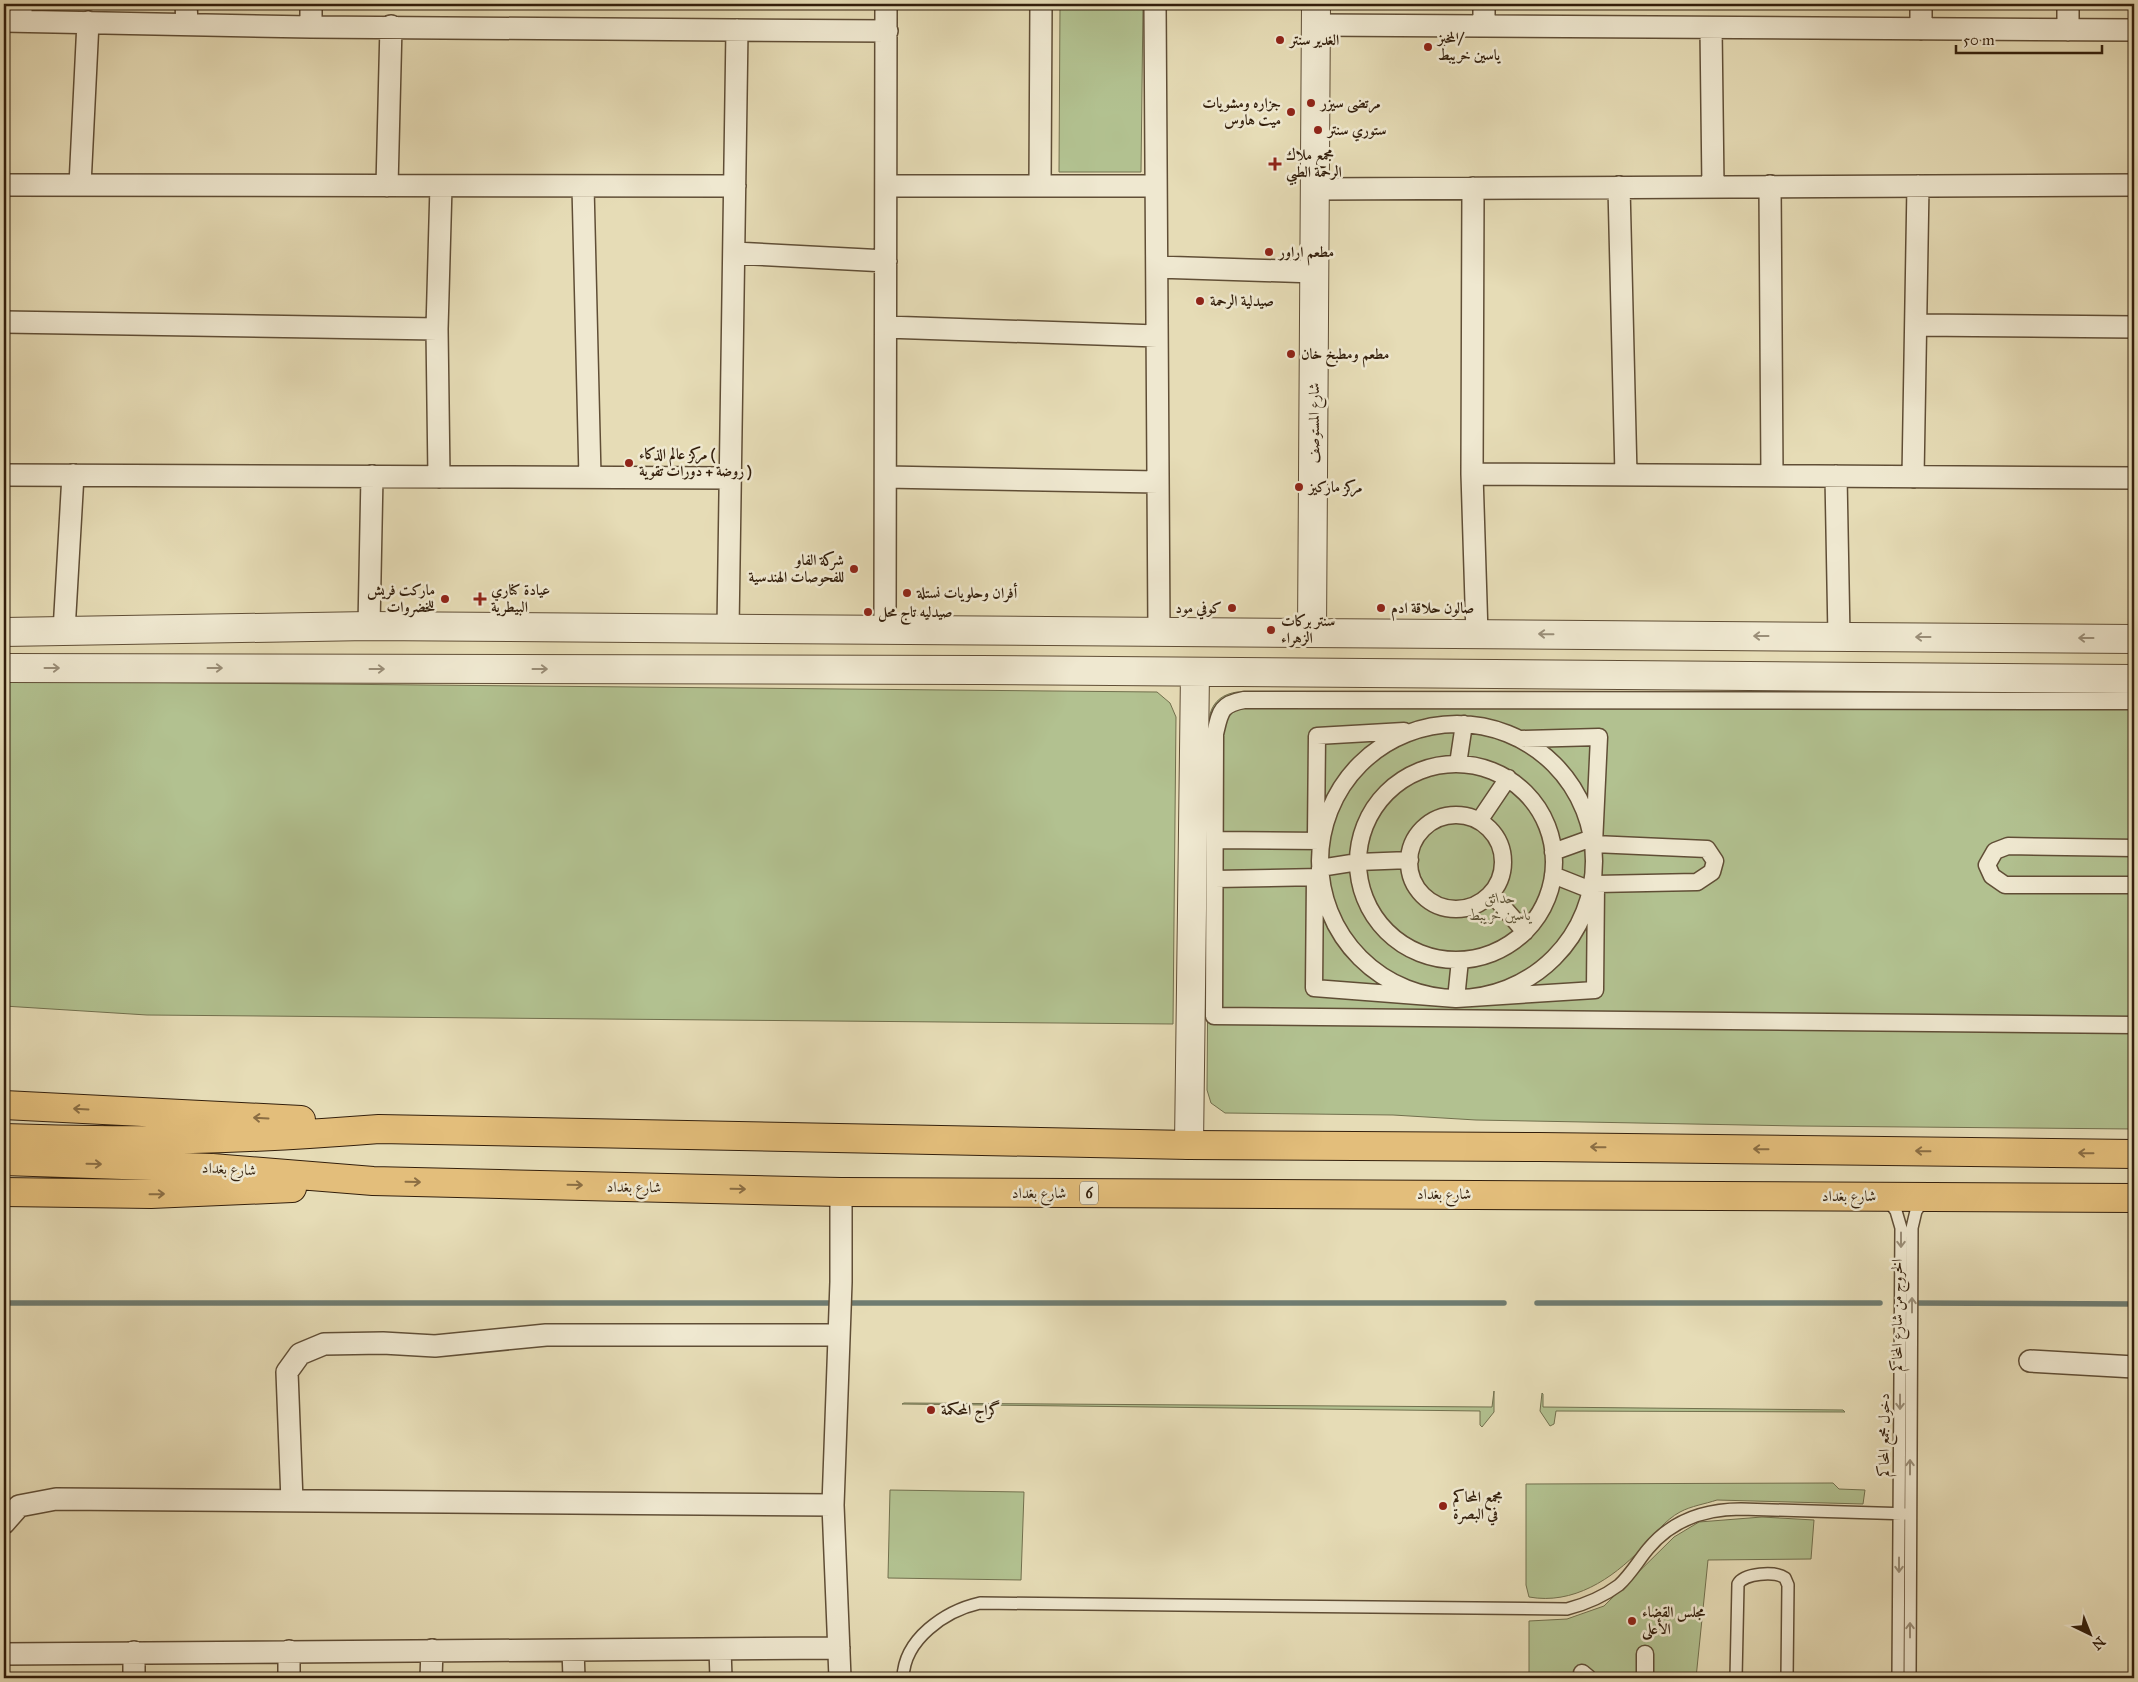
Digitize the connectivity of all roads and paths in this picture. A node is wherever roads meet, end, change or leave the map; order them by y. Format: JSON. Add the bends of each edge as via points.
{"nodes":[{"id":1,"x":312,"y":4,"type":"edge"},
{"id":2,"x":886,"y":4,"type":"edge"},
{"id":3,"x":1041,"y":4,"type":"edge"},
{"id":4,"x":1155,"y":4,"type":"edge"},
{"id":5,"x":1484,"y":4,"type":"edge"},
{"id":6,"x":1921,"y":4,"type":"edge"},
{"id":7,"x":2068,"y":4,"type":"edge"},
{"id":8,"x":186,"y":14,"type":"edge"},
{"id":9,"x":1316,"y":14,"type":"edge"},
{"id":10,"x":15,"y":15,"type":"edge"},
{"id":11,"x":88,"y":22,"type":"junction"},
{"id":12,"x":311,"y":26,"type":"junction"},
{"id":13,"x":391,"y":26,"type":"junction"},
{"id":14,"x":1484,"y":26,"type":"junction"},
{"id":15,"x":1711,"y":28,"type":"junction"},
{"id":16,"x":1921,"y":29,"type":"junction"},
{"id":17,"x":737,"y":30,"type":"junction"},
{"id":18,"x":2068,"y":30,"type":"junction"},
{"id":19,"x":2134,"y":30,"type":"edge"},
{"id":20,"x":887,"y":31,"type":"junction"},
{"id":21,"x":4,"y":185,"type":"edge"},
{"id":22,"x":80,"y":185,"type":"junction"},
{"id":23,"x":2134,"y":185,"type":"edge"},
{"id":24,"x":387,"y":186,"type":"junction"},
{"id":25,"x":441,"y":186,"type":"junction"},
{"id":26,"x":583,"y":186,"type":"junction"},
{"id":27,"x":735,"y":186,"type":"junction"},
{"id":28,"x":887,"y":186,"type":"junction"},
{"id":29,"x":1040,"y":186,"type":"junction"},
{"id":30,"x":1156,"y":186,"type":"junction"},
{"id":31,"x":1770,"y":186,"type":"junction"},
{"id":32,"x":1918,"y":186,"type":"junction"},
{"id":33,"x":1619,"y":187,"type":"junction"},
{"id":34,"x":1713,"y":187,"type":"junction"},
{"id":35,"x":1473,"y":188,"type":"junction"},
{"id":36,"x":1315,"y":189,"type":"junction"},
{"id":37,"x":734,"y":253,"type":"junction"},
{"id":38,"x":886,"y":261,"type":"junction"},
{"id":39,"x":1157,"y":267,"type":"junction"},
{"id":40,"x":1315,"y":272,"type":"junction"},
{"id":41,"x":4,"y":322,"type":"edge"},
{"id":42,"x":1917,"y":325,"type":"junction"},
{"id":43,"x":886,"y":327,"type":"junction"},
{"id":44,"x":2134,"y":327,"type":"edge"},
{"id":45,"x":437,"y":329,"type":"junction"},
{"id":46,"x":1157,"y":336,"type":"junction"},
{"id":47,"x":1472,"y":474,"type":"junction"},
{"id":48,"x":4,"y":475,"type":"edge"},
{"id":49,"x":73,"y":475,"type":"junction"},
{"id":50,"x":1626,"y":475,"type":"junction"},
{"id":51,"x":1772,"y":475,"type":"junction"},
{"id":52,"x":372,"y":476,"type":"junction"},
{"id":53,"x":1836,"y":476,"type":"junction"},
{"id":54,"x":1913,"y":476,"type":"junction"},
{"id":55,"x":439,"y":477,"type":"junction"},
{"id":56,"x":590,"y":477,"type":"junction"},
{"id":57,"x":886,"y":477,"type":"junction"},
{"id":58,"x":730,"y":478,"type":"junction"},
{"id":59,"x":2134,"y":478,"type":"edge"},
{"id":60,"x":1158,"y":482,"type":"junction"},
{"id":61,"x":370,"y":626,"type":"junction"},
{"id":62,"x":728,"y":629,"type":"junction"},
{"id":63,"x":885,"y":630,"type":"junction"},
{"id":64,"x":982,"y":630,"type":"junction"},
{"id":65,"x":64,"y":631,"type":"junction"},
{"id":66,"x":4,"y":632,"type":"edge"},
{"id":67,"x":1159,"y":632,"type":"junction"},
{"id":68,"x":1312,"y":633,"type":"junction"},
{"id":69,"x":1477,"y":634,"type":"junction"},
{"id":70,"x":1587,"y":635,"type":"junction"},
{"id":71,"x":1839,"y":637,"type":"junction"},
{"id":72,"x":2134,"y":639,"type":"edge"},
{"id":73,"x":4,"y":668,"type":"edge"},
{"id":74,"x":981,"y":670,"type":"junction"},
{"id":75,"x":1195,"y":672,"type":"junction"},
{"id":76,"x":1587,"y":675,"type":"junction"},
{"id":77,"x":2134,"y":679,"type":"edge"},
{"id":78,"x":2134,"y":701,"type":"edge"},
{"id":79,"x":1464,"y":724,"type":"junction"},
{"id":80,"x":1416,"y":730,"type":"junction"},
{"id":81,"x":1521,"y":739,"type":"junction"},
{"id":82,"x":1458,"y":764,"type":"junction"},
{"id":83,"x":1508,"y":778,"type":"junction"},
{"id":84,"x":1479,"y":821,"type":"junction"},
{"id":85,"x":1215,"y":840,"type":"junction"},
{"id":86,"x":1319,"y":841,"type":"junction"},
{"id":87,"x":1593,"y":841,"type":"junction"},
{"id":88,"x":2134,"y":848,"type":"edge"},
{"id":89,"x":1553,"y":852,"type":"junction"},
{"id":90,"x":1410,"y":860,"type":"junction"},
{"id":91,"x":1358,"y":862,"type":"junction"},
{"id":92,"x":1319,"y":874,"type":"junction"},
{"id":93,"x":1553,"y":875,"type":"junction"},
{"id":94,"x":1214,"y":879,"type":"junction"},
{"id":95,"x":2134,"y":885,"type":"edge"},
{"id":96,"x":1593,"y":891,"type":"junction"},
{"id":97,"x":1491,"y":893,"type":"junction"},
{"id":98,"x":1525,"y":932,"type":"junction"},
{"id":99,"x":1460,"y":960,"type":"junction"},
{"id":100,"x":1456,"y":999,"type":"junction"},
{"id":101,"x":2134,"y":1025,"type":"edge"},
{"id":102,"x":4,"y":1105,"type":"edge"},
{"id":103,"x":379,"y":1129,"type":"junction"},
{"id":104,"x":4,"y":1138,"type":"edge"},
{"id":105,"x":1189,"y":1145,"type":"junction"},
{"id":106,"x":45,"y":1151,"type":"junction"},
{"id":107,"x":2134,"y":1154,"type":"edge"},
{"id":108,"x":4,"y":1161,"type":"edge"},
{"id":109,"x":373,"y":1180,"type":"junction"},
{"id":110,"x":4,"y":1192,"type":"edge"},
{"id":111,"x":841,"y":1192,"type":"junction"},
{"id":112,"x":1884,"y":1196,"type":"junction"},
{"id":113,"x":1926,"y":1197,"type":"junction"},
{"id":114,"x":2134,"y":1198,"type":"edge"},
{"id":115,"x":840,"y":1325,"type":"junction"},
{"id":116,"x":2030,"y":1361,"type":"dead end"},
{"id":117,"x":2134,"y":1367,"type":"edge"},
{"id":118,"x":292,"y":1501,"type":"junction"},
{"id":119,"x":832,"y":1505,"type":"junction"},
{"id":120,"x":1904,"y":1514,"type":"junction"},
{"id":121,"x":4,"y":1523,"type":"edge"},
{"id":122,"x":1904,"y":1597,"type":"junction"},
{"id":123,"x":839,"y":1648,"type":"junction"},
{"id":124,"x":720,"y":1649,"type":"junction"},
{"id":125,"x":432,"y":1650,"type":"junction"},
{"id":126,"x":573,"y":1650,"type":"junction"},
{"id":127,"x":289,"y":1651,"type":"junction"},
{"id":128,"x":134,"y":1652,"type":"junction"},
{"id":129,"x":4,"y":1654,"type":"edge"},
{"id":130,"x":1645,"y":1654,"type":"dead end"},
{"id":131,"x":134,"y":1678,"type":"edge"},
{"id":132,"x":289,"y":1678,"type":"edge"},
{"id":133,"x":431,"y":1678,"type":"edge"},
{"id":134,"x":574,"y":1678,"type":"edge"},
{"id":135,"x":721,"y":1678,"type":"edge"},
{"id":136,"x":840,"y":1678,"type":"edge"},
{"id":137,"x":903,"y":1678,"type":"edge"},
{"id":138,"x":1645,"y":1678,"type":"edge"},
{"id":139,"x":1736,"y":1678,"type":"edge"},
{"id":140,"x":1786,"y":1678,"type":"edge"},
{"id":141,"x":1898,"y":1678,"type":"edge"},
{"id":142,"x":1910,"y":1678,"type":"edge"}],
"edges":[{"from":1,"to":12,"type":"street"},
{"from":2,"to":20,"type":"street"},
{"from":3,"to":29,"type":"street"},
{"from":4,"to":30,"type":"street"},
{"from":5,"to":14,"type":"street"},
{"from":6,"to":16,"type":"street"},
{"from":7,"to":18,"type":"street"},
{"from":8,"to":11,"type":"street"},
{"from":8,"to":12,"type":"street"},
{"from":9,"to":14,"type":"street"},
{"from":9,"to":36,"type":"street","name":"شارع المستوصف"},
{"from":10,"to":11,"type":"street"},
{"from":11,"to":22,"type":"street"},
{"from":12,"to":13,"type":"street"},
{"from":13,"to":17,"type":"street"},
{"from":13,"to":24,"type":"street"},
{"from":14,"to":15,"type":"street"},
{"from":15,"to":16,"type":"street"},
{"from":15,"to":34,"type":"street"},
{"from":16,"to":18,"type":"street"},
{"from":17,"to":20,"type":"street"},
{"from":17,"to":27,"type":"street"},
{"from":18,"to":19,"type":"street"},
{"from":20,"to":28,"type":"street"},
{"from":21,"to":22,"type":"street"},
{"from":22,"to":24,"type":"street"},
{"from":23,"to":32,"type":"street"},
{"from":24,"to":25,"type":"street"},
{"from":25,"to":26,"type":"street"},
{"from":25,"to":45,"type":"street"},
{"from":26,"to":27,"type":"street"},
{"from":26,"to":56,"type":"street"},
{"from":27,"to":37,"type":"street"},
{"from":28,"to":29,"type":"street"},
{"from":28,"to":38,"type":"street"},
{"from":29,"to":30,"type":"street"},
{"from":30,"to":39,"type":"street"},
{"from":31,"to":32,"type":"street"},
{"from":31,"to":34,"type":"street"},
{"from":31,"to":51,"type":"street"},
{"from":32,"to":42,"type":"street"},
{"from":33,"to":34,"type":"street"},
{"from":33,"to":35,"type":"street"},
{"from":33,"to":50,"type":"street"},
{"from":35,"to":36,"type":"street"},
{"from":35,"to":47,"type":"street"},
{"from":36,"to":40,"type":"street","name":"شارع المستوصف"},
{"from":37,"to":38,"type":"street"},
{"from":37,"to":58,"type":"street"},
{"from":38,"to":43,"type":"street"},
{"from":39,"to":40,"type":"street"},
{"from":39,"to":46,"type":"street"},
{"from":40,"to":68,"type":"street","name":"شارع المستوصف"},
{"from":41,"to":45,"type":"street"},
{"from":42,"to":44,"type":"street"},
{"from":42,"to":54,"type":"street"},
{"from":43,"to":46,"type":"street"},
{"from":43,"to":57,"type":"street"},
{"from":45,"to":55,"type":"street"},
{"from":46,"to":60,"type":"street"},
{"from":47,"to":50,"type":"street"},
{"from":47,"to":69,"type":"street"},
{"from":48,"to":49,"type":"street"},
{"from":49,"to":52,"type":"street"},
{"from":49,"to":65,"type":"street"},
{"from":50,"to":51,"type":"street"},
{"from":51,"to":53,"type":"street"},
{"from":52,"to":55,"type":"street"},
{"from":52,"to":61,"type":"street"},
{"from":53,"to":54,"type":"street"},
{"from":53,"to":71,"type":"street"},
{"from":54,"to":59,"type":"street"},
{"from":55,"to":56,"type":"street"},
{"from":56,"to":58,"type":"street"},
{"from":57,"to":60,"type":"street"},
{"from":57,"to":63,"type":"street"},
{"from":58,"to":62,"type":"street"},
{"from":60,"to":67,"type":"street"},
{"from":61,"to":62,"type":"street"},
{"from":61,"to":65,"type":"street"},
{"from":62,"to":63,"type":"street"},
{"from":63,"to":64,"type":"street"},
{"from":64,"to":67,"type":"street"},
{"from":64,"to":74,"type":"street"},
{"from":65,"to":66,"type":"street"},
{"from":67,"to":68,"type":"street"},
{"from":68,"to":69,"type":"street"},
{"from":70,"to":69,"type":"street","one_way":true},
{"from":71,"to":70,"type":"street","one_way":true},
{"from":70,"to":76,"type":"street"},
{"from":72,"to":71,"type":"street","one_way":true},
{"from":73,"to":74,"type":"street","one_way":true},
{"from":74,"to":75,"type":"street"},
{"from":75,"to":76,"type":"street"},
{"from":75,"to":105,"type":"street"},
{"from":76,"to":77,"type":"street"},
{"from":78,"to":85,"type":"street","via":[[1244,700],[1231,702],[1221,712],[1215,734]]},
{"from":79,"to":80,"type":"street"},
{"from":79,"to":81,"type":"street","via":[[1502,731]]},
{"from":79,"to":82,"type":"street"},
{"from":80,"to":86,"type":"street","via":[[1393,739],[1354,770],[1339,790]]},
{"from":80,"to":86,"type":"street","via":[[1317,736]]},
{"from":81,"to":87,"type":"street","via":[[1562,772],[1588,818]]},
{"from":81,"to":87,"type":"street","via":[[1598,737]]},
{"from":82,"to":83,"type":"street","via":[[1477,766]]},
{"from":82,"to":91,"type":"street","via":[[1420,771],[1388,791],[1366,823]]},
{"from":83,"to":84,"type":"street"},
{"from":83,"to":89,"type":"street","via":[[1539,808],[1548,825]]},
{"from":84,"to":90,"type":"street","via":[[1457,816],[1436,821],[1419,835]]},
{"from":84,"to":97,"type":"street","via":[[1495,836],[1503,857],[1500,880]]},
{"from":85,"to":86,"type":"street"},
{"from":85,"to":94,"type":"street"},
{"from":86,"to":92,"type":"street"},
{"from":87,"to":89,"type":"street"},
{"from":87,"to":96,"type":"street"},
{"from":87,"to":96,"type":"street","via":[[1707,849],[1715,861],[1712,872],[1697,882],[1596,884]]},
{"from":88,"to":95,"type":"street","via":[[2008,846],[1995,851],[1987,864],[1992,876],[2005,885]]},
{"from":89,"to":93,"type":"street"},
{"from":90,"to":91,"type":"street"},
{"from":90,"to":97,"type":"street","via":[[1417,888],[1433,903],[1455,909],[1466,908]]},
{"from":91,"to":92,"type":"street"},
{"from":91,"to":99,"type":"street","via":[[1364,898],[1385,931],[1417,953]]},
{"from":92,"to":94,"type":"street"},
{"from":92,"to":100,"type":"street","via":[[1329,912],[1341,936],[1358,957],[1379,975],[1403,988],[1429,996]]},
{"from":92,"to":100,"type":"street","via":[[1314,988]]},
{"from":93,"to":96,"type":"street"},
{"from":93,"to":98,"type":"street","via":[[1546,900]]},
{"from":94,"to":101,"type":"street","via":[[1214,1016]]},
{"from":96,"to":100,"type":"street","via":[[1568,942],[1550,962],[1507,989]]},
{"from":96,"to":100,"type":"street","via":[[1595,990]]},
{"from":97,"to":98,"type":"street"},
{"from":98,"to":99,"type":"street","via":[[1492,953]]},
{"from":99,"to":100,"type":"street"},
{"from":103,"to":102,"type":"highway","one_way":true,"via":[[297,1120]]},
{"from":103,"to":105,"type":"highway","name":"شارع بغداد","number":"6"},
{"from":103,"to":106,"type":"highway","name":"شارع بغداد","number":"6"},
{"from":104,"to":106,"type":"highway","name":"شارع بغداد","number":"6"},
{"from":107,"to":105,"type":"highway","name":"شارع بغداد","number":"6","one_way":true},
{"from":106,"to":108,"type":"highway","name":"شارع بغداد","number":"6"},
{"from":106,"to":109,"type":"highway","name":"شارع بغداد","number":"6","one_way":true},
{"from":110,"to":109,"type":"highway","one_way":true,"via":[[151,1194],[302,1187]]},
{"from":109,"to":111,"type":"highway","name":"شارع بغداد","number":"6","one_way":true},
{"from":111,"to":112,"type":"highway","name":"شارع بغداد","number":"6"},
{"from":111,"to":115,"type":"street"},
{"from":112,"to":113,"type":"highway","name":"شارع بغداد","number":"6"},
{"from":112,"to":120,"type":"lane","name":"دخول مجمع المحاكم","one_way":true,"via":[[1896,1211],[1901,1228]]},
{"from":113,"to":114,"type":"highway","name":"شارع بغداد","number":"6"},
{"from":120,"to":113,"type":"lane","name":"الخروج من شارع المحاكم","one_way":true,"via":[[1912,1228],[1916,1211]]},
{"from":115,"to":118,"type":"street","via":[[546,1335],[435,1346],[324,1344],[300,1354],[287,1372]]},
{"from":115,"to":119,"type":"street"},
{"from":116,"to":117,"type":"street"},
{"from":118,"to":119,"type":"street"},
{"from":118,"to":121,"type":"street","via":[[56,1499],[19,1506]]},
{"from":119,"to":123,"type":"street"},
{"from":120,"to":122,"type":"lane","name":"الخروج من شارع المحاكم"},
{"from":120,"to":137,"type":"lane","via":[[1733,1508],[1710,1511],[1669,1529],[1630,1574],[1608,1593],[1566,1609],[980,1603],[944,1616],[924,1634],[909,1658]]},
{"from":122,"to":141,"type":"lane"},
{"from":142,"to":122,"type":"lane","name":"الخروج من شارع المحاكم","one_way":true},
{"from":123,"to":124,"type":"street"},
{"from":123,"to":136,"type":"street"},
{"from":124,"to":126,"type":"street"},
{"from":124,"to":135,"type":"street"},
{"from":125,"to":126,"type":"street"},
{"from":125,"to":127,"type":"street"},
{"from":125,"to":133,"type":"street"},
{"from":126,"to":134,"type":"street"},
{"from":127,"to":128,"type":"street"},
{"from":127,"to":132,"type":"street"},
{"from":128,"to":129,"type":"street"},
{"from":128,"to":131,"type":"street"},
{"from":130,"to":138,"type":"street"},
{"from":139,"to":140,"type":"lane","via":[[1738,1584],[1747,1576],[1777,1574],[1785,1578],[1788,1585]]}]}
